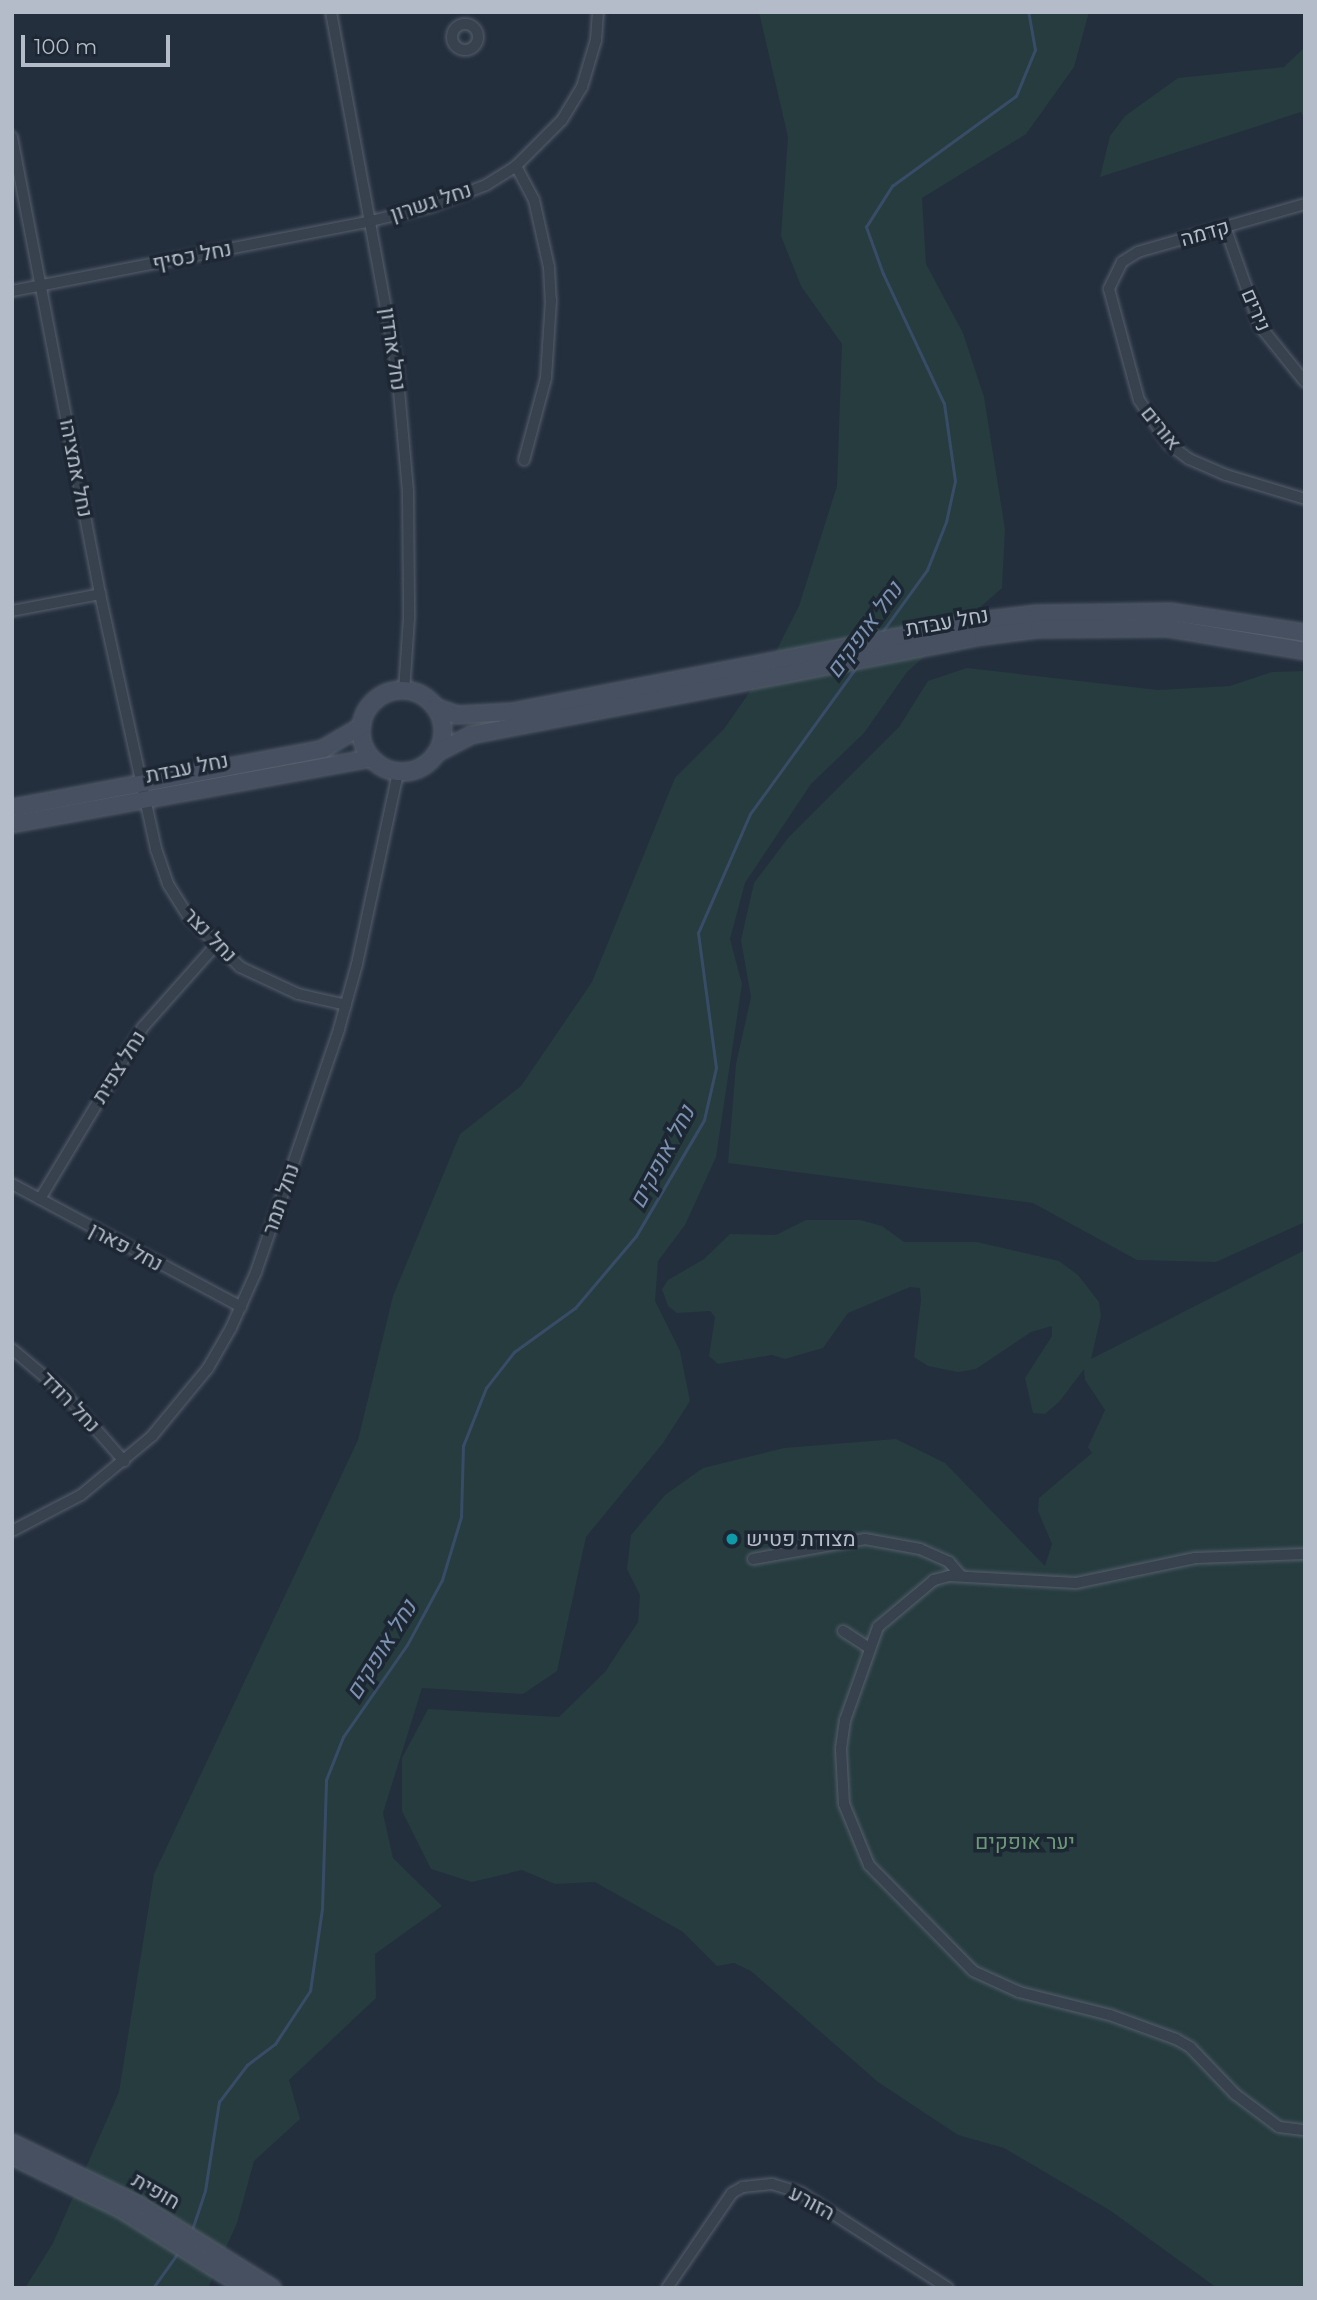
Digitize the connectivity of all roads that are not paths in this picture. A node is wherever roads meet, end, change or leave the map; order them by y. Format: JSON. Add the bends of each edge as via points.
{"nodes":[{"id":1,"x":331,"y":12,"type":"edge"},
{"id":2,"x":598,"y":12,"type":"edge"},
{"id":3,"x":12,"y":137,"type":"edge"},
{"id":4,"x":516,"y":166,"type":"junction"},
{"id":5,"x":1305,"y":204,"type":"edge"},
{"id":6,"x":371,"y":221,"type":"junction"},
{"id":7,"x":1225,"y":227,"type":"junction"},
{"id":8,"x":1113,"y":275,"type":"joint"},
{"id":9,"x":41,"y":285,"type":"junction"},
{"id":10,"x":12,"y":291,"type":"edge"},
{"id":11,"x":1305,"y":382,"type":"edge"},
{"id":12,"x":524,"y":460,"type":"dead end"},
{"id":13,"x":1305,"y":499,"type":"edge"},
{"id":14,"x":100,"y":594,"type":"junction"},
{"id":15,"x":12,"y":611,"type":"edge"},
{"id":16,"x":1305,"y":633,"type":"edge"},
{"id":17,"x":1305,"y":651,"type":"edge"},
{"id":18,"x":744,"y":675,"type":"junction"},
{"id":19,"x":404,"y":691,"type":"junction"},
{"id":20,"x":435,"y":707,"type":"junction"},
{"id":21,"x":362,"y":726,"type":"junction"},
{"id":22,"x":438,"y":752,"type":"junction"},
{"id":23,"x":371,"y":758,"type":"junction"},
{"id":24,"x":398,"y":772,"type":"junction"},
{"id":25,"x":143,"y":791,"type":"junction"},
{"id":26,"x":12,"y":808,"type":"edge"},
{"id":27,"x":12,"y":824,"type":"edge"},
{"id":28,"x":215,"y":946,"type":"junction"},
{"id":29,"x":346,"y":1005,"type":"junction"},
{"id":30,"x":12,"y":1184,"type":"edge"},
{"id":31,"x":40,"y":1199,"type":"junction"},
{"id":32,"x":241,"y":1307,"type":"junction"},
{"id":33,"x":12,"y":1349,"type":"edge"},
{"id":34,"x":124,"y":1461,"type":"junction"},
{"id":35,"x":12,"y":1531,"type":"edge"},
{"id":36,"x":1305,"y":1554,"type":"edge"},
{"id":37,"x":753,"y":1559,"type":"dead end"},
{"id":38,"x":961,"y":1576,"type":"junction"},
{"id":39,"x":843,"y":1631,"type":"dead end"},
{"id":40,"x":869,"y":1648,"type":"junction"},
{"id":41,"x":1305,"y":2130,"type":"edge"},
{"id":42,"x":12,"y":2143,"type":"edge"},
{"id":43,"x":12,"y":2156,"type":"edge"},
{"id":44,"x":95,"y":2188,"type":"junction"},
{"id":45,"x":222,"y":2263,"type":"junction"},
{"id":46,"x":246,"y":2288,"type":"edge"},
{"id":47,"x":272,"y":2288,"type":"edge"},
{"id":48,"x":667,"y":2288,"type":"edge"},
{"id":49,"x":948,"y":2288,"type":"edge"}],
"edges":[{"from":1,"to":6,"type":"street","name":"נחל ארדון"},
{"from":2,"to":4,"type":"street","name":"נחל גשרון","via":[[596,40],[582,87],[562,120]]},
{"from":3,"to":9,"type":"street","name":"נחל אמציהו"},
{"from":4,"to":6,"type":"street","name":"נחל גשרון","via":[[460,197]]},
{"from":4,"to":12,"type":"street","via":[[534,200],[549,267],[551,300],[546,378]]},
{"from":5,"to":7,"type":"street","name":"קדמה"},
{"from":6,"to":9,"type":"street","name":"נחל כסיף"},
{"from":6,"to":19,"type":"street","name":"נחל ארדון","via":[[397,368],[408,491],[409,618]]},
{"from":7,"to":8,"type":"street","name":"קדמה","via":[[1138,252]]},
{"from":7,"to":11,"type":"street","name":"נירים","via":[[1260,327]]},
{"from":8,"to":13,"type":"street","name":"אורים","via":[[1109,289],[1112,306],[1139,400],[1169,444],[1189,460],[1226,475]]},
{"from":9,"to":10,"type":"street","name":"נחל כסיף"},
{"from":9,"to":14,"type":"street","name":"נחל אמציהו"},
{"from":14,"to":15,"type":"street"},
{"from":14,"to":25,"type":"street","name":"נחל אמציהו"},
{"from":16,"to":18,"type":"street","name":"נחל עבדת","via":[[1170,612],[1083,610],[1014,617]]},
{"from":17,"to":18,"type":"street","name":"נחל עבדת","via":[[1168,628],[1084,626]]},
{"from":18,"to":20,"type":"street","name":"נחל עבדת","via":[[484,716],[457,715]]},
{"from":18,"to":22,"type":"street","name":"נחל עבדת","via":[[471,735]]},
{"from":19,"to":20,"type":"street"},
{"from":19,"to":21,"type":"street","via":[[392,692],[372,704]]},
{"from":20,"to":22,"type":"street","via":[[443,729]]},
{"from":21,"to":23,"type":"street"},
{"from":21,"to":25,"type":"street","name":"נחל עבדת","via":[[323,749]]},
{"from":22,"to":24,"type":"street","via":[[421,768]]},
{"from":23,"to":24,"type":"street"},
{"from":23,"to":25,"type":"street","name":"נחל עבדת"},
{"from":24,"to":29,"type":"street","name":"נחל תמר"},
{"from":25,"to":26,"type":"street","name":"נחל עבדת"},
{"from":25,"to":27,"type":"street","name":"נחל עבדת"},
{"from":25,"to":28,"type":"street","name":"נחל נצר","via":[[168,884]]},
{"from":28,"to":29,"type":"street","name":"נחל נצר","via":[[269,982]]},
{"from":28,"to":31,"type":"street","name":"נחל צפית","via":[[143,1027]]},
{"from":29,"to":32,"type":"street","name":"נחל תמר"},
{"from":30,"to":31,"type":"street","name":"נחל פארן"},
{"from":31,"to":32,"type":"street","name":"נחל פארן"},
{"from":32,"to":34,"type":"street","name":"נחל תמר","via":[[208,1367],[152,1436]]},
{"from":33,"to":34,"type":"street","name":"נחל רודד","via":[[64,1393]]},
{"from":34,"to":35,"type":"street","name":"נחל תמר","via":[[81,1495]]},
{"from":36,"to":38,"type":"street","via":[[1195,1558],[1076,1583]]},
{"from":37,"to":38,"type":"street","via":[[865,1539],[920,1549],[949,1562]]},
{"from":38,"to":40,"type":"street","via":[[934,1580],[919,1590],[878,1627]]},
{"from":39,"to":40,"type":"street"},
{"from":40,"to":41,"type":"street","via":[[845,1720],[844,1804],[869,1865],[907,1908],[973,1971],[1019,1992],[1110,2015],[1176,2039],[1190,2047],[1234,2094],[1279,2127]]},
{"from":42,"to":44,"type":"street","name":"חופית"},
{"from":43,"to":44,"type":"street","name":"חופית"},
{"from":44,"to":45,"type":"street","name":"חופית"},
{"from":45,"to":46,"type":"street","name":"חופית"},
{"from":45,"to":47,"type":"street","name":"חופית"},
{"from":48,"to":49,"type":"street","name":"הזורע","via":[[732,2193],[772,2184],[801,2193]]}]}
